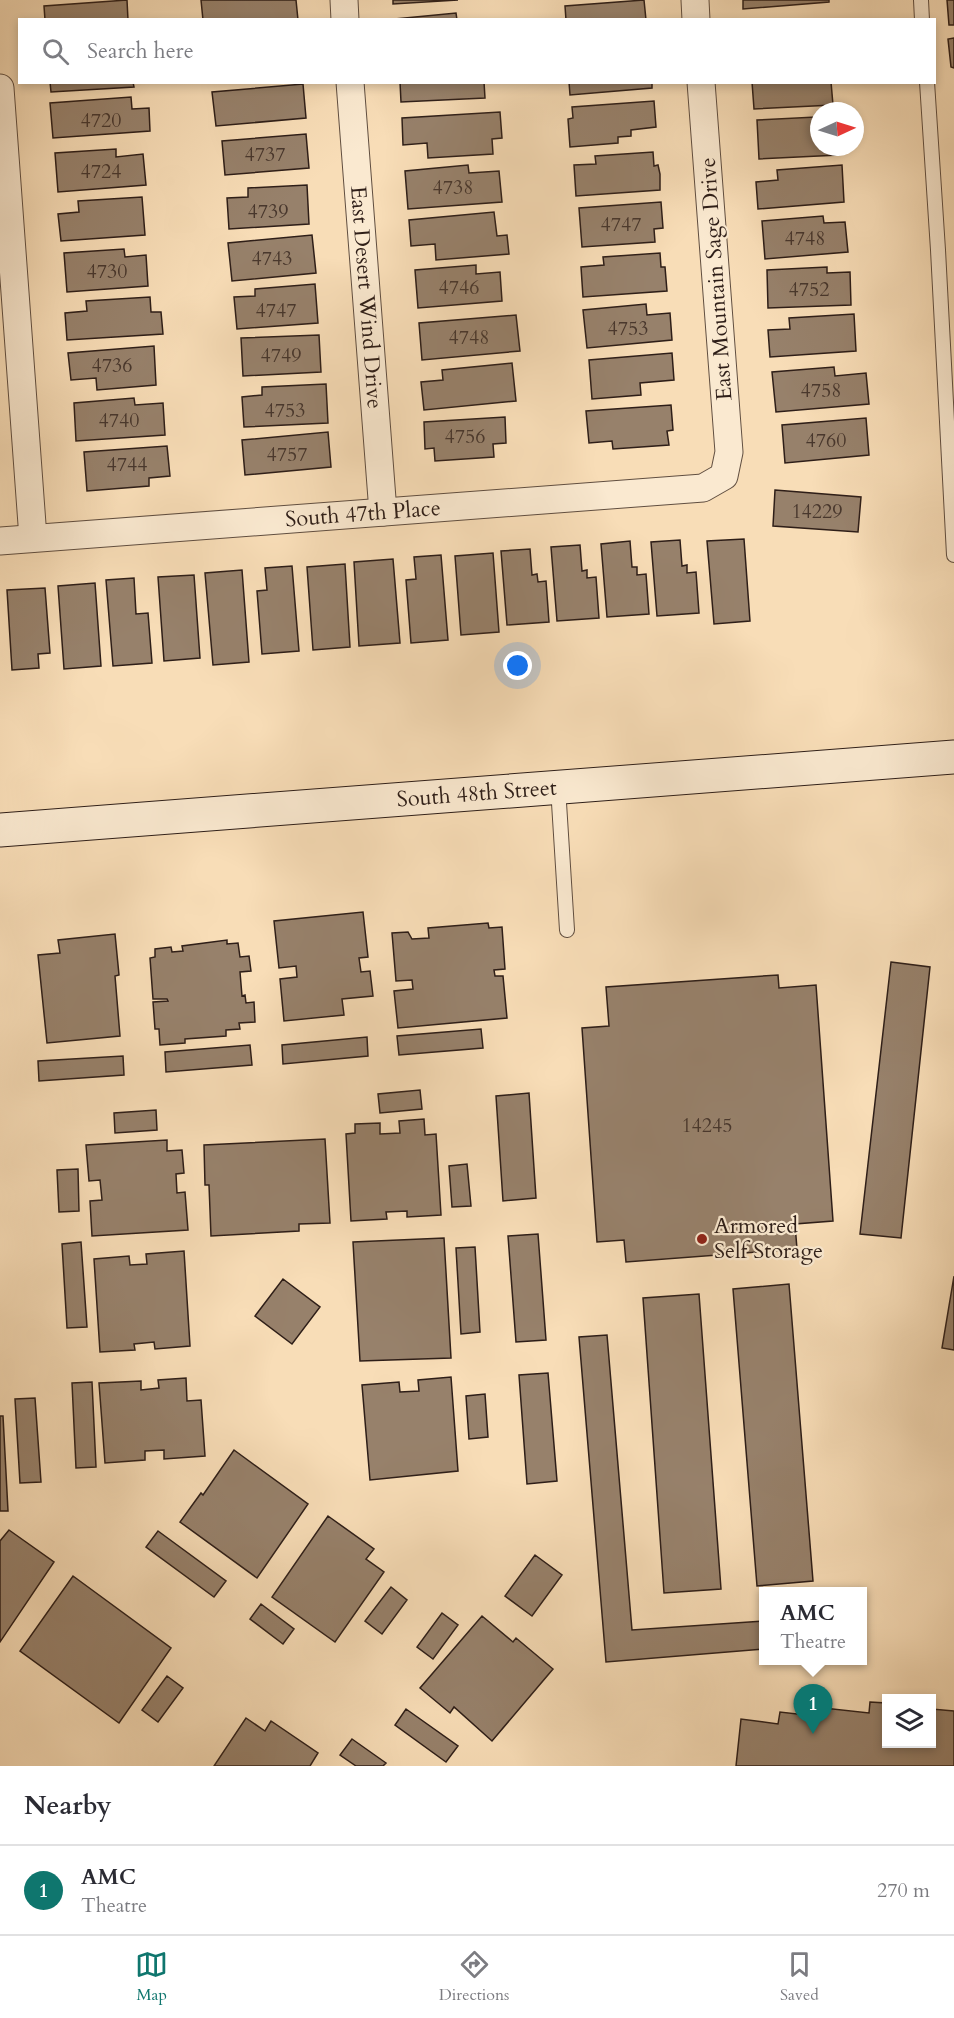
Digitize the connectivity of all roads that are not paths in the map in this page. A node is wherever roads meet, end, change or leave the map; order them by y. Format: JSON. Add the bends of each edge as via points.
{"nodes":[{"id":1,"x":344,"y":0,"type":"edge"},
{"id":2,"x":695,"y":0,"type":"edge"},
{"id":3,"x":921,"y":0,"type":"edge"},
{"id":4,"x":345,"y":18,"type":"edge"},
{"id":5,"x":696,"y":18,"type":"edge"},
{"id":6,"x":922,"y":18,"type":"edge"},
{"id":7,"x":350,"y":84,"type":"edge"},
{"id":8,"x":701,"y":84,"type":"edge"},
{"id":9,"x":927,"y":84,"type":"edge"},
{"id":10,"x":0,"y":88,"type":"edge"},
{"id":11,"x":724,"y":476,"type":"joint"},
{"id":12,"x":383,"y":512,"type":"junction"},
{"id":13,"x":33,"y":538,"type":"junction"},
{"id":14,"x":0,"y":541,"type":"edge"},
{"id":15,"x":954,"y":555,"type":"edge"},
{"id":16,"x":954,"y":757,"type":"edge"},
{"id":17,"x":558,"y":787,"type":"junction"},
{"id":18,"x":0,"y":830,"type":"edge"},
{"id":19,"x":567,"y":930,"type":"dead end"}],
"edges":[{"from":1,"to":4,"type":"street"},
{"from":2,"to":5,"type":"street"},
{"from":3,"to":6,"type":"lane"},
{"from":7,"to":12,"type":"street","name":"East Desert Wind Drive"},
{"from":8,"to":11,"type":"street","name":"East Mountain Sage Drive","via":[[729,452]]},
{"from":9,"to":15,"type":"lane"},
{"from":10,"to":13,"type":"street"},
{"from":11,"to":12,"type":"street","name":"South 47th Place","via":[[703,488]]},
{"from":12,"to":13,"type":"street","name":"South 47th Place"},
{"from":13,"to":14,"type":"street","name":"South 47th Place"},
{"from":16,"to":17,"type":"main road","name":"South 48th Street"},
{"from":17,"to":18,"type":"main road","name":"South 48th Street"},
{"from":17,"to":19,"type":"lane"}]}
